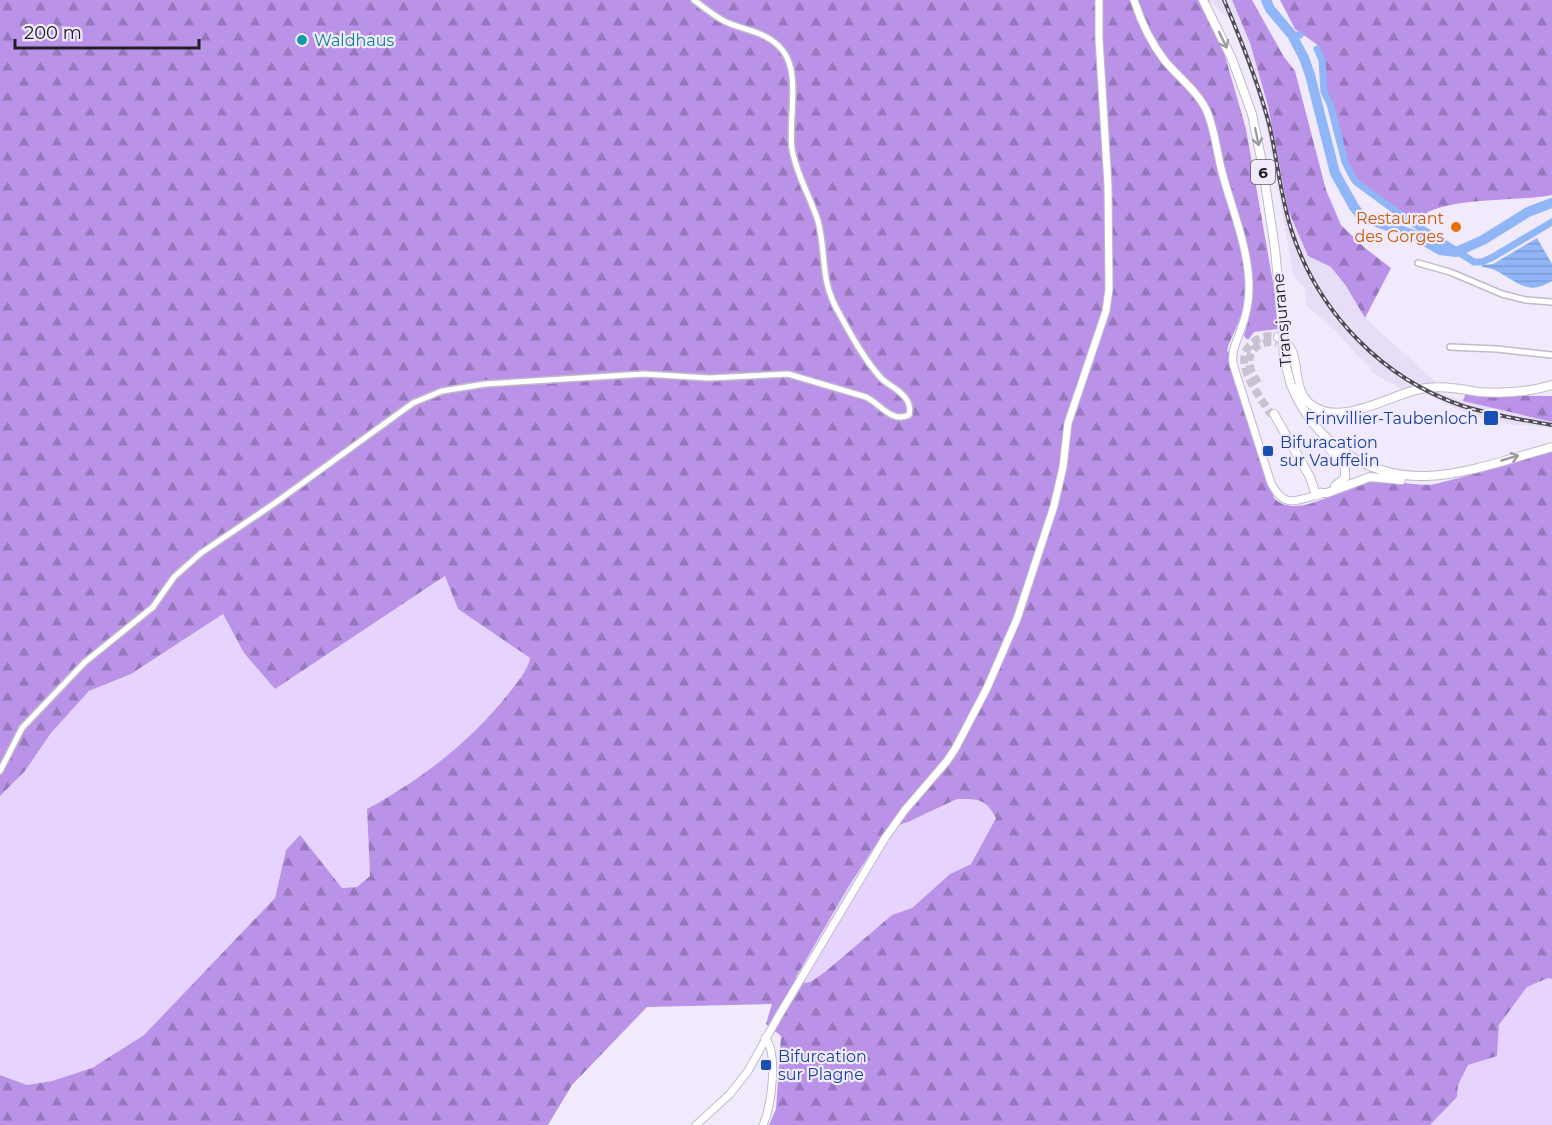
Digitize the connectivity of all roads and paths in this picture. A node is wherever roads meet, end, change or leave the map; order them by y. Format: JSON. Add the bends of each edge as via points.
{"nodes":[{"id":1,"x":694,"y":0,"type":"edge"},
{"id":2,"x":1099,"y":0,"type":"edge"},
{"id":3,"x":1134,"y":0,"type":"edge"},
{"id":4,"x":1203,"y":0,"type":"edge"},
{"id":5,"x":1418,"y":263,"type":"dead end"},
{"id":6,"x":1552,"y":302,"type":"edge"},
{"id":7,"x":1279,"y":338,"type":"junction"},
{"id":8,"x":1450,"y":346,"type":"dead end"},
{"id":9,"x":1552,"y":355,"type":"edge"},
{"id":10,"x":1552,"y":385,"type":"edge"},
{"id":11,"x":1274,"y":414,"type":"tunnel mouth"},
{"id":12,"x":1322,"y":434,"type":"junction"},
{"id":13,"x":1552,"y":447,"type":"edge"},
{"id":14,"x":1428,"y":476,"type":"junction"},
{"id":15,"x":1319,"y":494,"type":"junction"},
{"id":16,"x":0,"y":771,"type":"edge"},
{"id":17,"x":765,"y":1038,"type":"junction"},
{"id":18,"x":696,"y":1125,"type":"edge"},
{"id":19,"x":763,"y":1125,"type":"edge"}],
"edges":[{"from":1,"to":16,"type":"street","via":[[723,20],[773,40],[788,59],[792,75],[793,152],[818,224],[826,284],[837,310],[868,359],[908,402],[909,415],[894,418],[866,397],[788,374],[709,378],[644,374],[485,384],[442,391],[413,403],[174,577],[153,607],[85,662],[22,728]]},
{"from":2,"to":17,"type":"street","via":[[1109,300],[1068,423],[1059,486],[1041,550],[1017,619],[967,729],[885,838]]},
{"from":3,"to":15,"type":"street","via":[[1156,49],[1204,105],[1210,120],[1248,274],[1248,298],[1233,364],[1271,483],[1278,495],[1288,501]]},
{"from":4,"to":7,"type":"main road","name":"Transjurane","number":"6","one_way":true,"via":[[1232,59],[1252,114],[1275,249]]},
{"from":5,"to":6,"type":"street","via":[[1502,294]]},
{"from":7,"to":10,"type":"main road","via":[[1294,364],[1300,391],[1310,404],[1324,411],[1350,412],[1427,388],[1506,392]]},
{"from":7,"to":12,"type":"main road","name":"Transjurane","number":"6","bridge":true,"via":[[1293,391],[1304,413]]},
{"from":8,"to":9,"type":"street"},
{"from":11,"to":15,"type":"main road"},
{"from":12,"to":14,"type":"main road","name":"Transjurane","number":"6","via":[[1365,465],[1397,474]]},
{"from":12,"to":15,"type":"main road","via":[[1326,445],[1345,466],[1346,474],[1343,481]]},
{"from":14,"to":13,"type":"main road","name":"Transjurane","number":"6","one_way":true,"via":[[1468,470]]},
{"from":14,"to":15,"type":"main road","via":[[1410,481],[1370,477]]},
{"from":17,"to":18,"type":"street","via":[[741,1081]]},
{"from":17,"to":19,"type":"street","via":[[770,1048],[772,1088]]}]}
